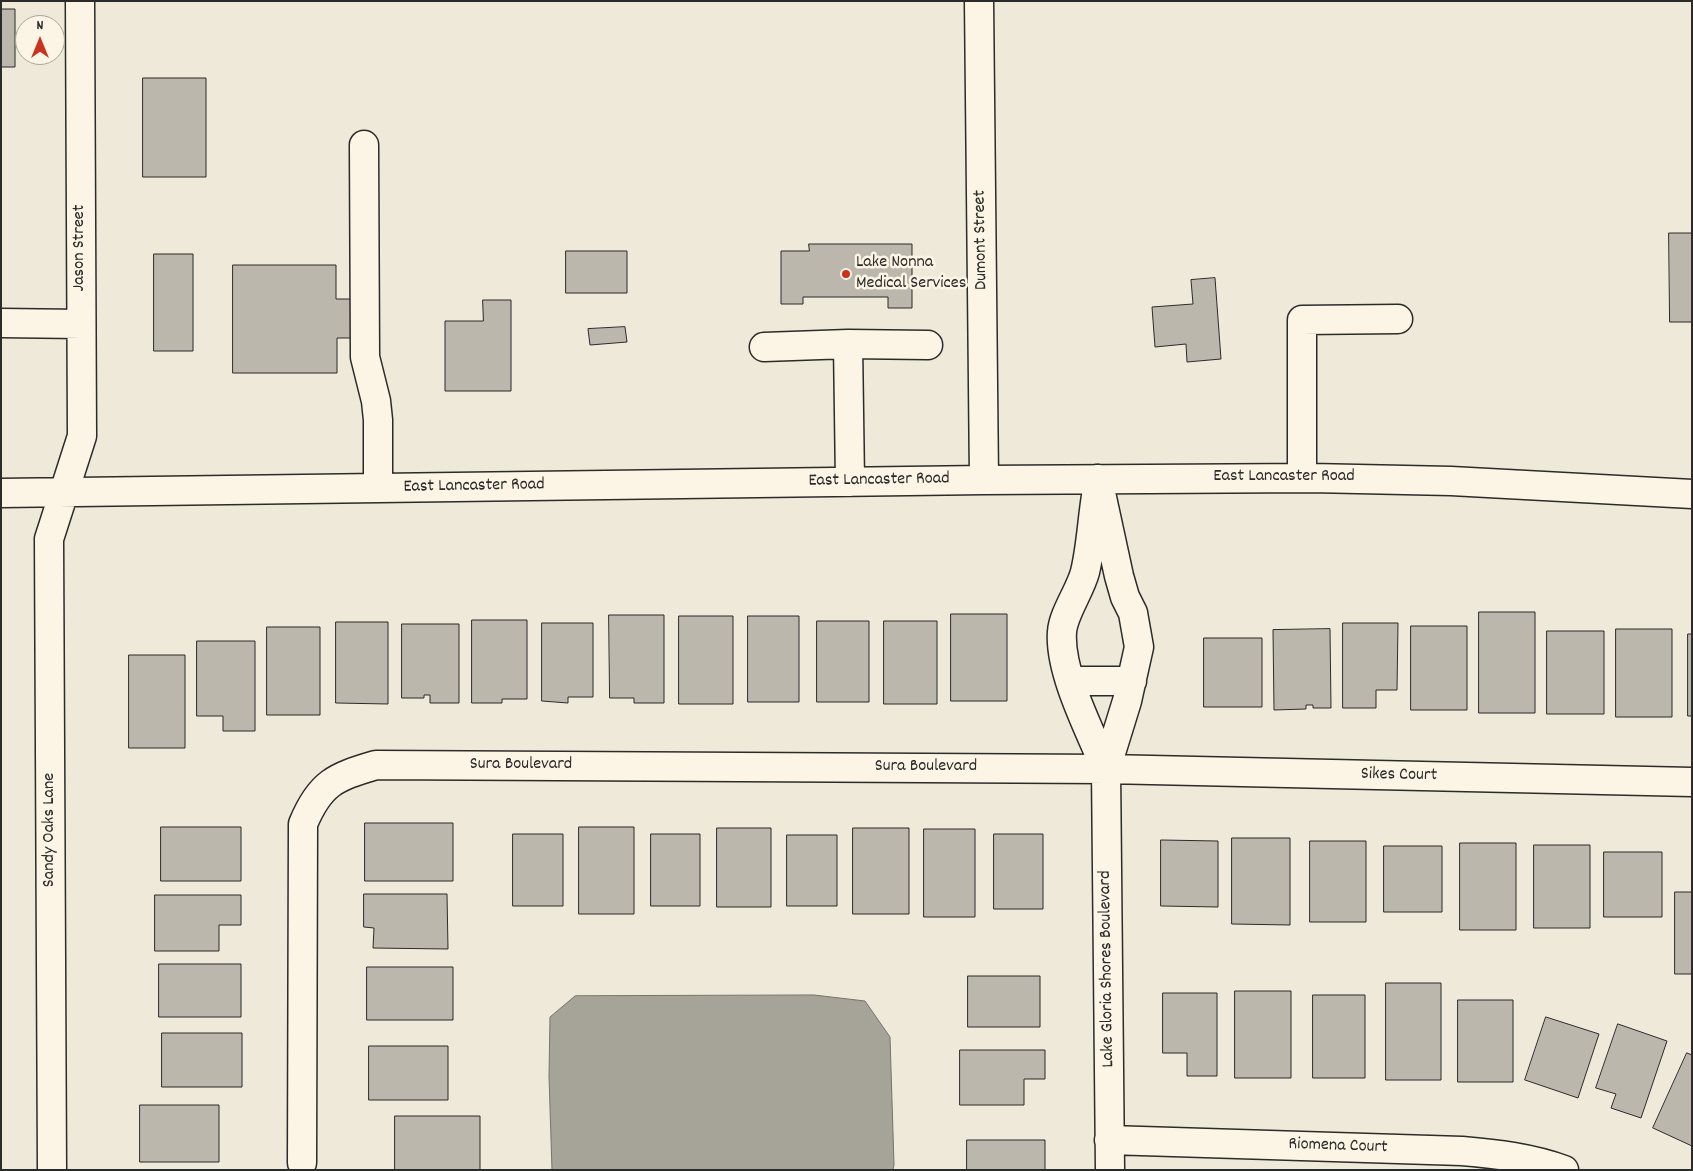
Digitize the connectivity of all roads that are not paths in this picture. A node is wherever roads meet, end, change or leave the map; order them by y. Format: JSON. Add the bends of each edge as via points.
{"nodes":[{"id":1,"x":80,"y":1,"type":"edge"},
{"id":2,"x":979,"y":1,"type":"edge"},
{"id":3,"x":364,"y":145,"type":"dead end"},
{"id":4,"x":1398,"y":319,"type":"dead end"},
{"id":5,"x":1,"y":323,"type":"edge"},
{"id":6,"x":81,"y":324,"type":"junction"},
{"id":7,"x":848,"y":344,"type":"junction"},
{"id":8,"x":928,"y":345,"type":"dead end"},
{"id":9,"x":764,"y":347,"type":"dead end"},
{"id":10,"x":1302,"y":478,"type":"junction"},
{"id":11,"x":1098,"y":479,"type":"junction"},
{"id":12,"x":984,"y":480,"type":"junction"},
{"id":13,"x":850,"y":482,"type":"junction"},
{"id":14,"x":378,"y":488,"type":"junction"},
{"id":15,"x":65,"y":492,"type":"junction"},
{"id":16,"x":1,"y":493,"type":"edge"},
{"id":17,"x":1692,"y":494,"type":"edge"},
{"id":18,"x":1070,"y":681,"type":"junction"},
{"id":19,"x":1132,"y":681,"type":"junction"},
{"id":20,"x":1106,"y":769,"type":"junction"},
{"id":21,"x":1692,"y":782,"type":"edge"},
{"id":22,"x":1110,"y":1140,"type":"junction"},
{"id":23,"x":302,"y":1163,"type":"dead end"},
{"id":24,"x":52,"y":1170,"type":"edge"},
{"id":25,"x":1110,"y":1170,"type":"edge"},
{"id":26,"x":1564,"y":1170,"type":"edge"}],
"edges":[{"from":1,"to":6,"type":"street","name":"Jason Street"},
{"from":2,"to":12,"type":"street","name":"Dumont Street"},
{"from":3,"to":14,"type":"street","via":[[365,357],[378,420]]},
{"from":4,"to":10,"type":"street","via":[[1302,320]]},
{"from":5,"to":6,"type":"street"},
{"from":6,"to":15,"type":"street","name":"Jason Street","via":[[82,436]]},
{"from":7,"to":8,"type":"street"},
{"from":7,"to":9,"type":"street"},
{"from":7,"to":13,"type":"street"},
{"from":10,"to":11,"type":"street","name":"East Lancaster Road"},
{"from":10,"to":17,"type":"street","name":"East Lancaster Road","via":[[1451,481]]},
{"from":11,"to":12,"type":"street","name":"East Lancaster Road"},
{"from":11,"to":18,"type":"street","name":"Lake Gloria Shores Boulevard","via":[[1085,571],[1062,630],[1064,659]]},
{"from":11,"to":19,"type":"street","name":"Lake Gloria Shores Boulevard","via":[[1119,576],[1138,633],[1140,647]]},
{"from":12,"to":13,"type":"street","name":"East Lancaster Road"},
{"from":13,"to":14,"type":"street","name":"East Lancaster Road"},
{"from":14,"to":15,"type":"street","name":"East Lancaster Road"},
{"from":15,"to":16,"type":"street","name":"East Lancaster Road"},
{"from":15,"to":24,"type":"street","name":"Sandy Oaks Lane","via":[[49,539]]},
{"from":18,"to":19,"type":"street"},
{"from":18,"to":20,"type":"street","name":"Lake Gloria Shores Boulevard"},
{"from":19,"to":20,"type":"street","name":"Lake Gloria Shores Boulevard"},
{"from":20,"to":21,"type":"street","name":"Sikes Court"},
{"from":20,"to":22,"type":"street","name":"Lake Gloria Shores Boulevard"},
{"from":20,"to":23,"type":"street","name":"Sura Boulevard","via":[[376,765],[345,774],[324,788],[311,805],[303,824]]},
{"from":22,"to":25,"type":"street","name":"Lake Gloria Shores Boulevard"},
{"from":22,"to":26,"type":"street","name":"Riomena Court","via":[[1462,1151],[1505,1155]]}]}
